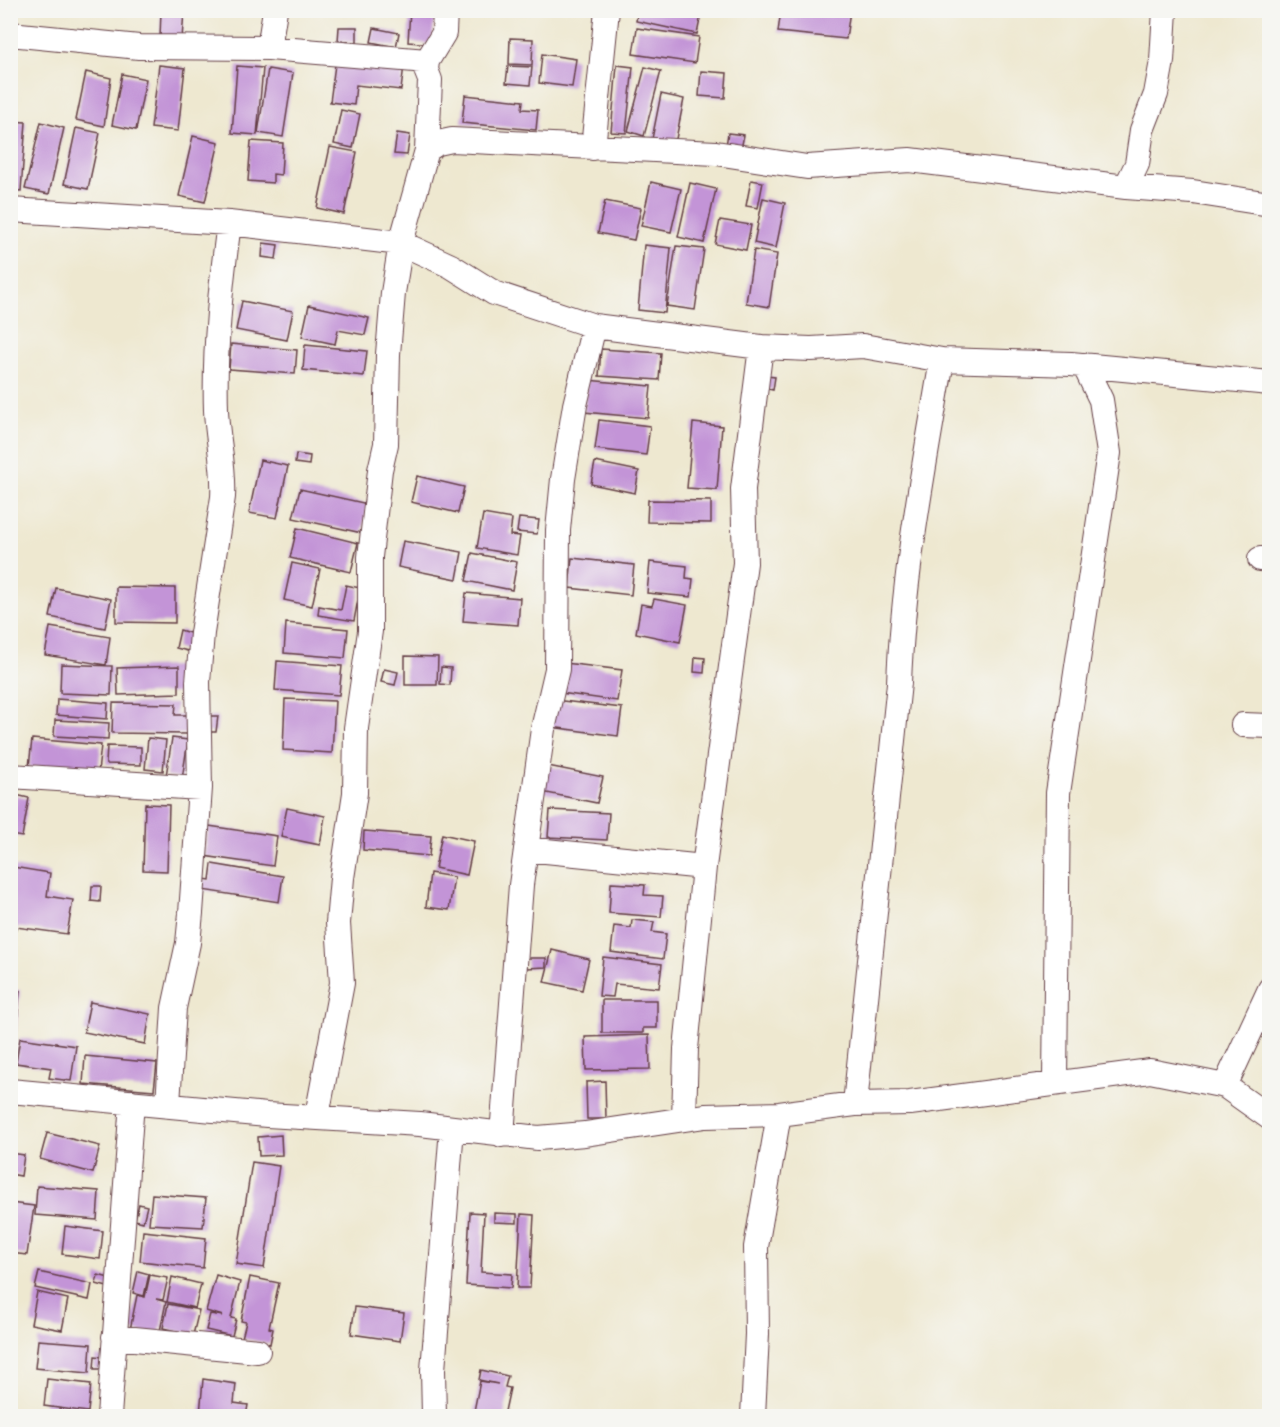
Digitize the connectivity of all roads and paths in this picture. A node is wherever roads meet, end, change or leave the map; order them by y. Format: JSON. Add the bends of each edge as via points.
{"nodes":[{"id":1,"x":275,"y":10,"type":"edge"},
{"id":2,"x":445,"y":10,"type":"edge"},
{"id":3,"x":607,"y":10,"type":"edge"},
{"id":4,"x":1165,"y":10,"type":"edge"},
{"id":5,"x":10,"y":34,"type":"edge"},
{"id":6,"x":269,"y":48,"type":"junction"},
{"id":7,"x":426,"y":61,"type":"junction"},
{"id":8,"x":593,"y":148,"type":"junction"},
{"id":9,"x":428,"y":150,"type":"junction"},
{"id":10,"x":1126,"y":187,"type":"junction"},
{"id":11,"x":1269,"y":204,"type":"edge"},
{"id":12,"x":10,"y":210,"type":"edge"},
{"id":13,"x":229,"y":223,"type":"junction"},
{"id":14,"x":401,"y":243,"type":"junction"},
{"id":15,"x":594,"y":327,"type":"junction"},
{"id":16,"x":761,"y":347,"type":"junction"},
{"id":17,"x":942,"y":360,"type":"junction"},
{"id":18,"x":1084,"y":365,"type":"junction"},
{"id":19,"x":1269,"y":383,"type":"edge"},
{"id":20,"x":1243,"y":725,"type":"dead end"},
{"id":21,"x":1269,"y":726,"type":"edge"},
{"id":22,"x":10,"y":776,"type":"edge"},
{"id":23,"x":200,"y":788,"type":"junction"},
{"id":24,"x":526,"y":849,"type":"junction"},
{"id":25,"x":704,"y":867,"type":"junction"},
{"id":26,"x":1269,"y":989,"type":"edge"},
{"id":27,"x":1055,"y":1082,"type":"junction"},
{"id":28,"x":1225,"y":1086,"type":"junction"},
{"id":29,"x":10,"y":1091,"type":"edge"},
{"id":30,"x":132,"y":1102,"type":"junction"},
{"id":31,"x":168,"y":1104,"type":"junction"},
{"id":32,"x":855,"y":1104,"type":"junction"},
{"id":33,"x":779,"y":1113,"type":"junction"},
{"id":34,"x":317,"y":1116,"type":"junction"},
{"id":35,"x":1269,"y":1118,"type":"edge"},
{"id":36,"x":684,"y":1119,"type":"junction"},
{"id":37,"x":452,"y":1128,"type":"junction"},
{"id":38,"x":502,"y":1135,"type":"junction"},
{"id":39,"x":114,"y":1337,"type":"junction"},
{"id":40,"x":258,"y":1351,"type":"dead end"},
{"id":41,"x":109,"y":1416,"type":"edge"},
{"id":42,"x":434,"y":1416,"type":"edge"},
{"id":43,"x":753,"y":1416,"type":"edge"}],
"edges":[{"from":1,"to":6,"type":"street"},
{"from":2,"to":7,"type":"street","via":[[444,33]]},
{"from":3,"to":8,"type":"street"},
{"from":4,"to":10,"type":"street","via":[[1156,94],[1142,130],[1137,164]]},
{"from":5,"to":6,"type":"street","via":[[139,47]]},
{"from":6,"to":7,"type":"street"},
{"from":7,"to":9,"type":"street","via":[[430,80]]},
{"from":8,"to":9,"type":"street","via":[[452,140]]},
{"from":8,"to":10,"type":"street","via":[[716,153],[807,166],[910,160]]},
{"from":9,"to":14,"type":"street"},
{"from":10,"to":11,"type":"street"},
{"from":12,"to":13,"type":"street"},
{"from":13,"to":14,"type":"street"},
{"from":13,"to":23,"type":"street","via":[[221,279],[216,411],[224,476],[198,682]]},
{"from":14,"to":15,"type":"street","via":[[451,266],[494,293]]},
{"from":14,"to":34,"type":"street","via":[[389,337],[386,444],[370,557],[370,631],[356,728],[355,793],[338,923],[342,983]]},
{"from":15,"to":16,"type":"street"},
{"from":15,"to":24,"type":"street","via":[[575,405],[563,479],[558,530],[557,669],[543,729]]},
{"from":16,"to":17,"type":"street","via":[[863,346]]},
{"from":16,"to":25,"type":"street","via":[[743,489],[745,563]]},
{"from":17,"to":18,"type":"street"},
{"from":17,"to":32,"type":"street","via":[[901,615],[899,683]]},
{"from":18,"to":19,"type":"street"},
{"from":18,"to":27,"type":"street","via":[[1101,400],[1109,453],[1058,793]]},
{"from":20,"to":21,"type":"street"},
{"from":22,"to":23,"type":"street"},
{"from":23,"to":31,"type":"street","via":[[191,913],[174,1008]]},
{"from":24,"to":25,"type":"street"},
{"from":24,"to":38,"type":"street"},
{"from":25,"to":36,"type":"street","via":[[686,1049]]},
{"from":26,"to":28,"type":"street"},
{"from":27,"to":28,"type":"street","via":[[1150,1071]]},
{"from":27,"to":32,"type":"street","via":[[910,1103]]},
{"from":28,"to":35,"type":"street"},
{"from":29,"to":30,"type":"street"},
{"from":30,"to":31,"type":"street"},
{"from":30,"to":39,"type":"street"},
{"from":31,"to":34,"type":"street","via":[[267,1115]]},
{"from":32,"to":33,"type":"street"},
{"from":33,"to":36,"type":"street"},
{"from":33,"to":43,"type":"street","via":[[756,1247]]},
{"from":34,"to":37,"type":"street"},
{"from":36,"to":38,"type":"street","via":[[585,1134],[538,1138]]},
{"from":37,"to":38,"type":"street"},
{"from":37,"to":42,"type":"street","via":[[433,1370]]},
{"from":39,"to":40,"type":"street"},
{"from":39,"to":41,"type":"street"}]}
